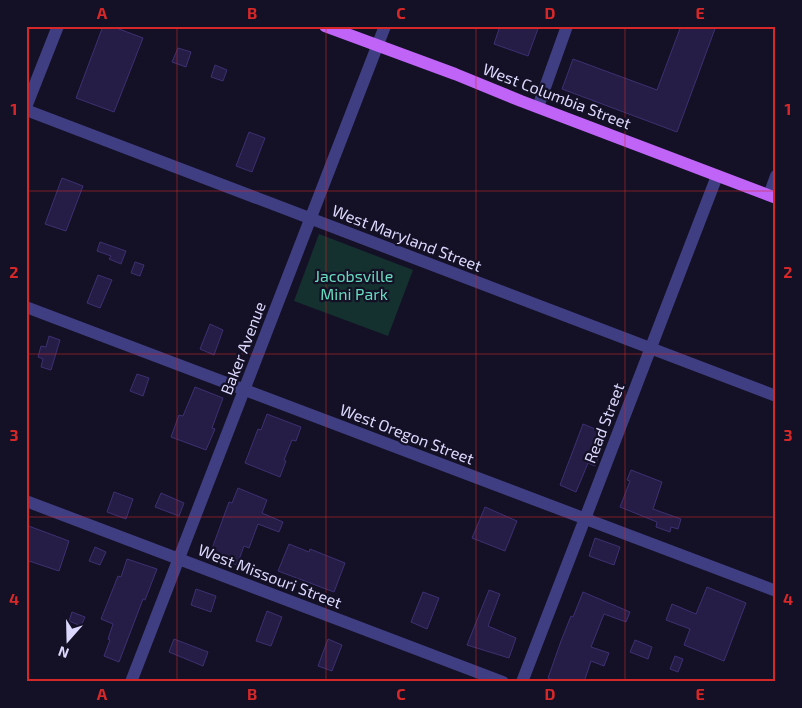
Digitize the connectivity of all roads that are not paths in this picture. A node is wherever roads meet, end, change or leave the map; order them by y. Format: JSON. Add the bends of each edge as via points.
{"nodes":[{"id":1,"x":58,"y":26,"type":"edge"},
{"id":2,"x":325,"y":26,"type":"edge"},
{"id":3,"x":385,"y":26,"type":"edge"},
{"id":4,"x":567,"y":26,"type":"edge"},
{"id":5,"x":378,"y":46,"type":"junction"},
{"id":6,"x":538,"y":107,"type":"junction"},
{"id":7,"x":26,"y":109,"type":"edge"},
{"id":8,"x":717,"y":176,"type":"junction"},
{"id":9,"x":776,"y":176,"type":"edge"},
{"id":10,"x":772,"y":196,"type":"edge"},
{"id":11,"x":311,"y":219,"type":"junction"},
{"id":12,"x":26,"y":307,"type":"edge"},
{"id":13,"x":651,"y":348,"type":"junction"},
{"id":14,"x":244,"y":390,"type":"junction"},
{"id":15,"x":776,"y":396,"type":"edge"},
{"id":16,"x":26,"y":501,"type":"edge"},
{"id":17,"x":585,"y":519,"type":"junction"},
{"id":18,"x":179,"y":559,"type":"junction"},
{"id":19,"x":776,"y":591,"type":"edge"},
{"id":20,"x":525,"y":681,"type":"edge"},
{"id":21,"x":131,"y":682,"type":"edge"},
{"id":22,"x":503,"y":682,"type":"edge"}],
"edges":[{"from":1,"to":7,"type":"street"},
{"from":2,"to":5,"type":"main road","name":"West Columbia Street"},
{"from":3,"to":5,"type":"street","name":"Baker Avenue"},
{"from":4,"to":6,"type":"street"},
{"from":5,"to":6,"type":"main road","name":"West Columbia Street"},
{"from":5,"to":11,"type":"street","name":"Baker Avenue"},
{"from":6,"to":8,"type":"main road","name":"West Columbia Street"},
{"from":7,"to":11,"type":"street","name":"West Maryland Street"},
{"from":8,"to":10,"type":"main road","name":"West Columbia Street"},
{"from":8,"to":13,"type":"street","name":"Read Street"},
{"from":9,"to":10,"type":"street"},
{"from":11,"to":13,"type":"street","name":"West Maryland Street"},
{"from":11,"to":14,"type":"street","name":"Baker Avenue"},
{"from":12,"to":14,"type":"street","name":"West Oregon Street"},
{"from":13,"to":15,"type":"street","name":"West Maryland Street"},
{"from":13,"to":17,"type":"street","name":"Read Street"},
{"from":14,"to":17,"type":"street","name":"West Oregon Street"},
{"from":14,"to":18,"type":"street","name":"Baker Avenue"},
{"from":16,"to":18,"type":"street","name":"West Missouri Street"},
{"from":17,"to":19,"type":"street","name":"West Oregon Street"},
{"from":17,"to":20,"type":"street","name":"Read Street"},
{"from":18,"to":21,"type":"street","name":"Baker Avenue"},
{"from":18,"to":22,"type":"street","name":"West Missouri Street"}]}
